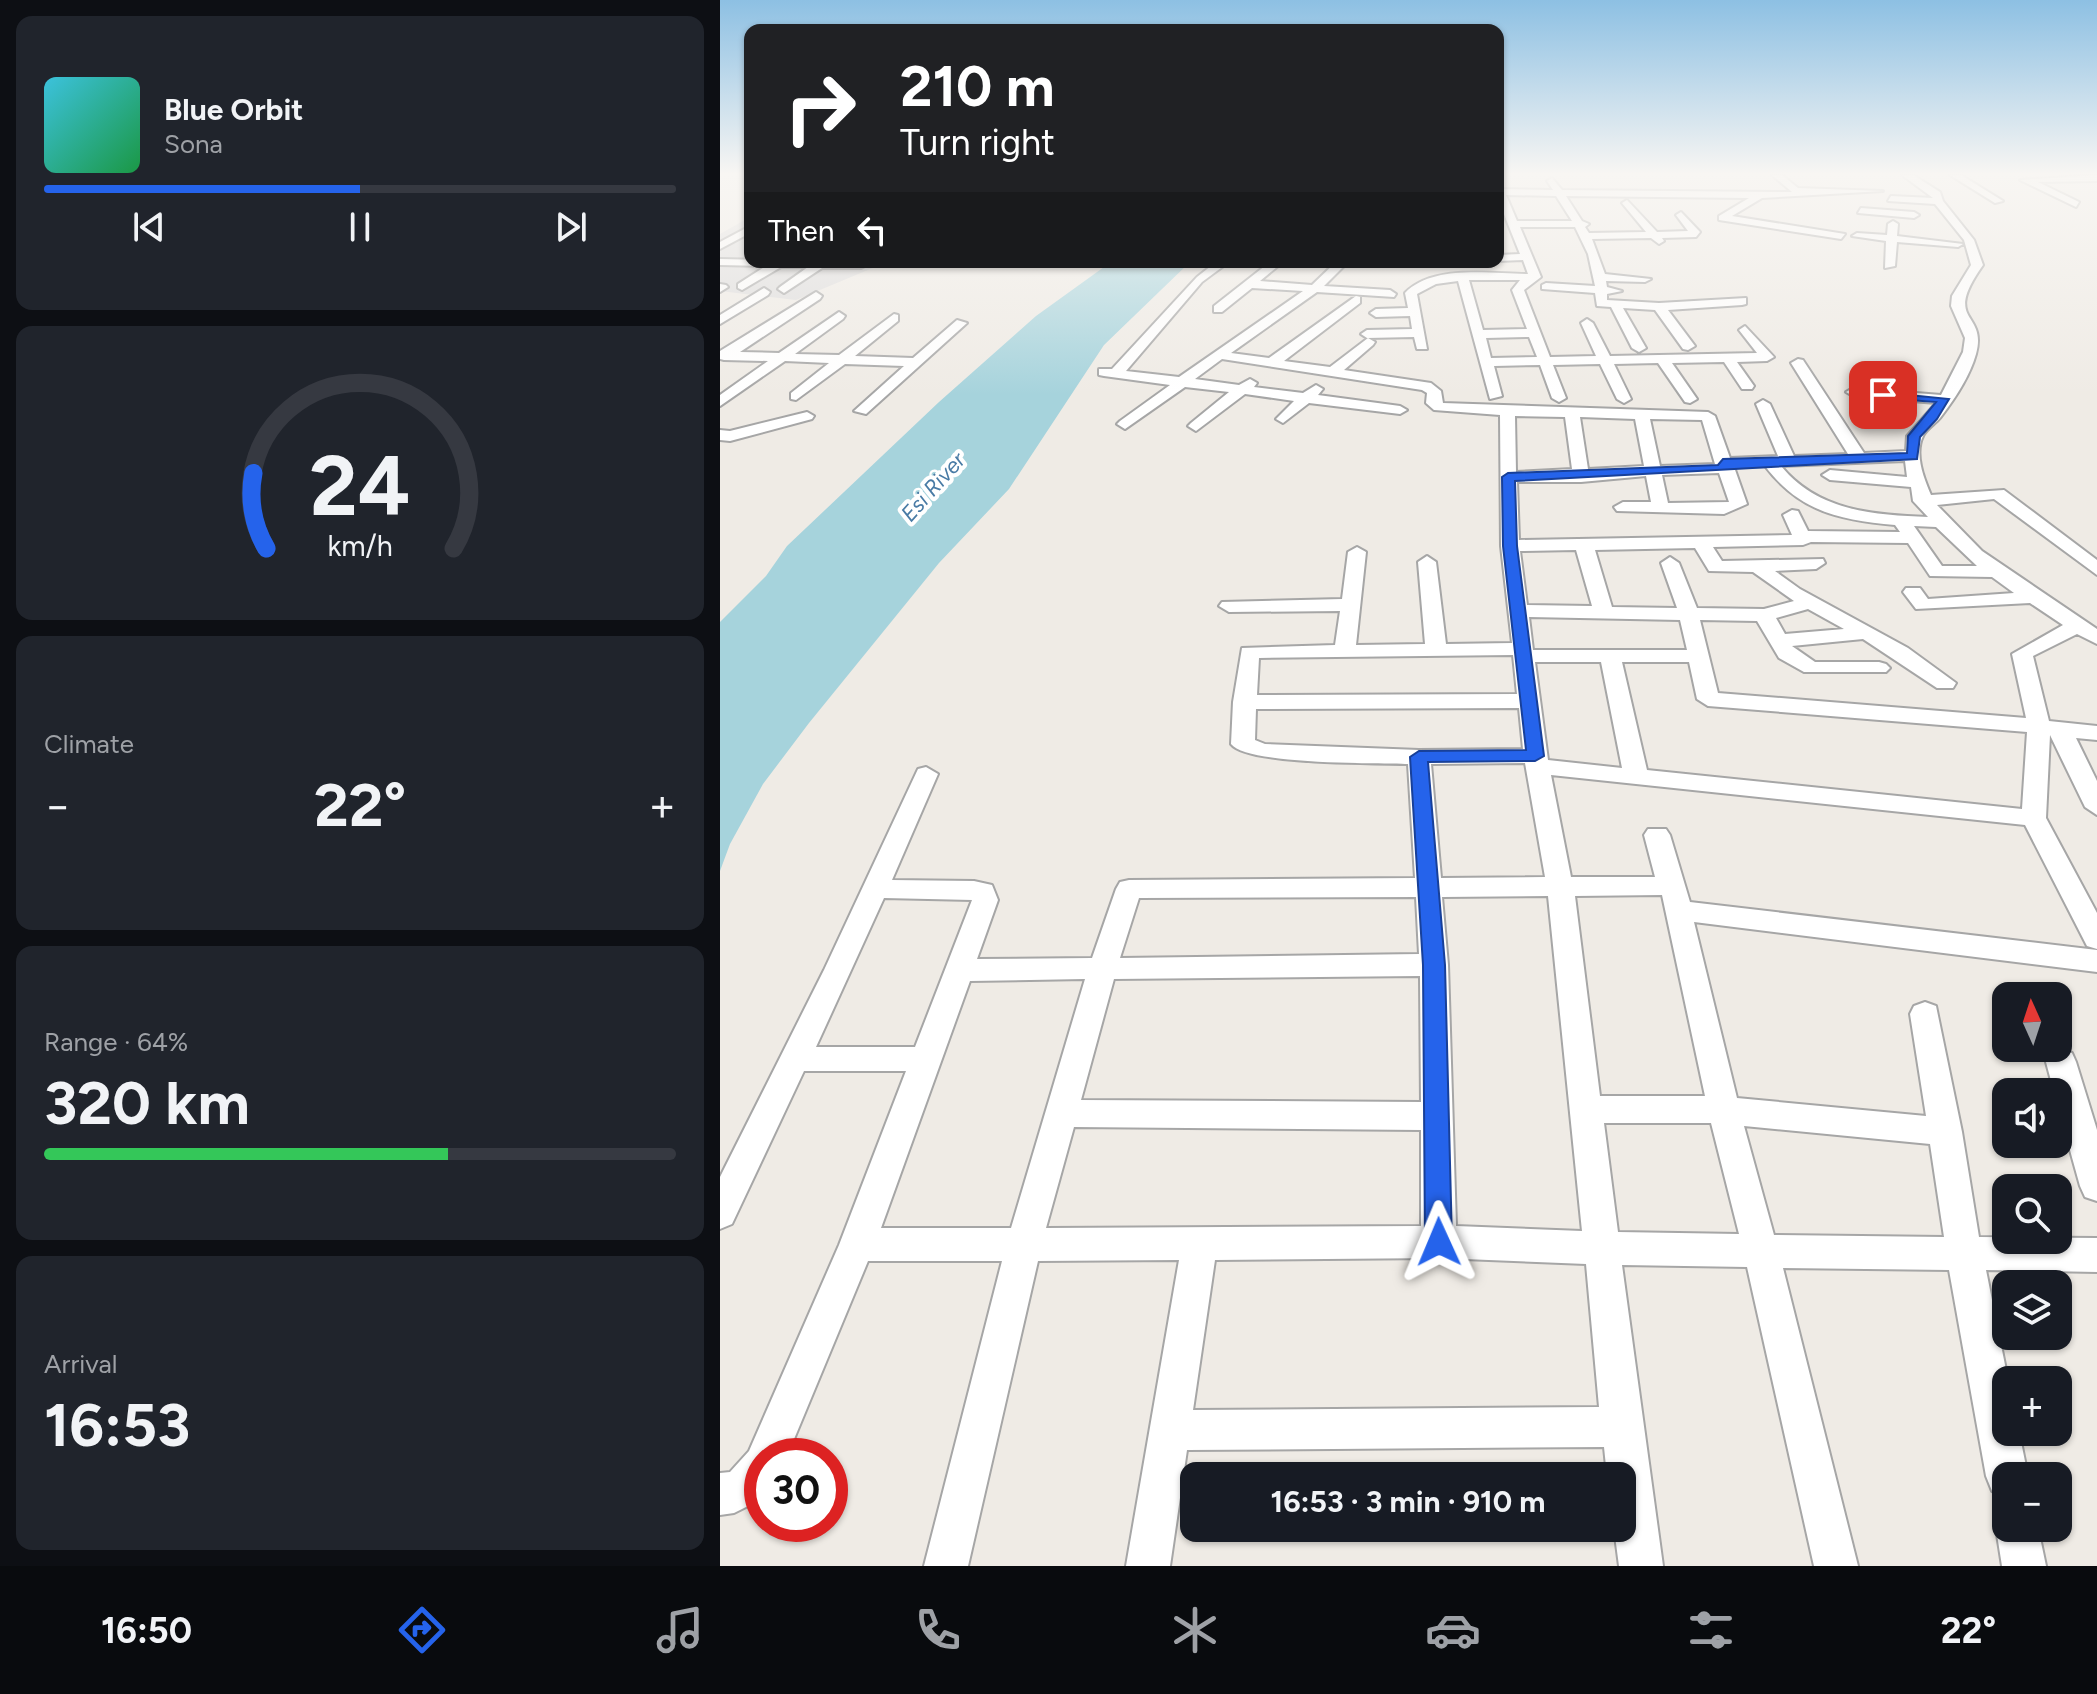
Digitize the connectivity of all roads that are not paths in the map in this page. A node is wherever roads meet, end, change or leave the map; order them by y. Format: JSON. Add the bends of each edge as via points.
{"nodes":[{"id":1,"x":1525,"y":248,"type":"edge"},
{"id":2,"x":1597,"y":248,"type":"edge"},
{"id":3,"x":1887,"y":248,"type":"edge"},
{"id":4,"x":1972,"y":248,"type":"edge"},
{"id":5,"x":1885,"y":252,"type":"junction"},
{"id":6,"x":744,"y":254,"type":"edge"},
{"id":7,"x":1930,"y":255,"type":"dead end"},
{"id":8,"x":1529,"y":257,"type":"junction"},
{"id":9,"x":1504,"y":258,"type":"edge"},
{"id":10,"x":744,"y":264,"type":"edge"},
{"id":11,"x":723,"y":265,"type":"edge"},
{"id":12,"x":1889,"y":266,"type":"dead end"},
{"id":13,"x":770,"y":268,"type":"edge"},
{"id":14,"x":813,"y":268,"type":"edge"},
{"id":15,"x":858,"y":268,"type":"edge"},
{"id":16,"x":1216,"y":268,"type":"edge"},
{"id":17,"x":1269,"y":268,"type":"edge"},
{"id":18,"x":1336,"y":268,"type":"edge"},
{"id":19,"x":1535,"y":277,"type":"junction"},
{"id":20,"x":1463,"y":279,"type":"junction"},
{"id":21,"x":1645,"y":279,"type":"dead end"},
{"id":22,"x":839,"y":282,"type":"dead end"},
{"id":23,"x":1249,"y":284,"type":"junction"},
{"id":24,"x":742,"y":286,"type":"dead end"},
{"id":25,"x":1546,"y":287,"type":"dead end"},
{"id":26,"x":1390,"y":288,"type":"dead end"},
{"id":27,"x":1604,"y":288,"type":"junction"},
{"id":28,"x":784,"y":289,"type":"dead end"},
{"id":29,"x":1313,"y":290,"type":"junction"},
{"id":30,"x":764,"y":292,"type":"dead end"},
{"id":31,"x":1640,"y":292,"type":"dead end"},
{"id":32,"x":816,"y":296,"type":"dead end"},
{"id":33,"x":1356,"y":300,"type":"dead end"},
{"id":34,"x":1742,"y":301,"type":"dead end"},
{"id":35,"x":1559,"y":302,"type":"dead end"},
{"id":36,"x":1659,"y":307,"type":"junction"},
{"id":37,"x":1218,"y":309,"type":"dead end"},
{"id":38,"x":1414,"y":312,"type":"junction"},
{"id":39,"x":1376,"y":313,"type":"dead end"},
{"id":40,"x":839,"y":316,"type":"dead end"},
{"id":41,"x":894,"y":318,"type":"dead end"},
{"id":42,"x":720,"y":320,"type":"edge"},
{"id":43,"x":961,"y":323,"type":"dead end"},
{"id":44,"x":1587,"y":323,"type":"dead end"},
{"id":45,"x":1745,"y":330,"type":"dead end"},
{"id":46,"x":1535,"y":333,"type":"junction"},
{"id":47,"x":1479,"y":334,"type":"junction"},
{"id":48,"x":1688,"y":346,"type":"dead end"},
{"id":49,"x":1639,"y":348,"type":"dead end"},
{"id":50,"x":1219,"y":355,"type":"junction"},
{"id":51,"x":722,"y":356,"type":"edge"},
{"id":52,"x":783,"y":357,"type":"junction"},
{"id":53,"x":1413,"y":358,"type":"junction"},
{"id":54,"x":1728,"y":358,"type":"junction"},
{"id":55,"x":842,"y":359,"type":"junction"},
{"id":56,"x":1603,"y":360,"type":"junction"},
{"id":57,"x":1663,"y":360,"type":"junction"},
{"id":58,"x":1546,"y":361,"type":"junction"},
{"id":59,"x":915,"y":362,"type":"junction"},
{"id":60,"x":1487,"y":362,"type":"junction"},
{"id":61,"x":1798,"y":363,"type":"dead end"},
{"id":62,"x":1267,"y":369,"type":"junction"},
{"id":63,"x":1333,"y":372,"type":"junction"},
{"id":64,"x":1183,"y":380,"type":"junction"},
{"id":65,"x":1747,"y":386,"type":"dead end"},
{"id":66,"x":1244,"y":389,"type":"junction"},
{"id":67,"x":1312,"y":392,"type":"junction"},
{"id":68,"x":1853,"y":392,"type":"dead end"},
{"id":69,"x":796,"y":396,"type":"dead end"},
{"id":70,"x":1690,"y":399,"type":"dead end"},
{"id":71,"x":1943,"y":399,"type":"junction"},
{"id":72,"x":720,"y":402,"type":"edge"},
{"id":73,"x":1501,"y":403,"type":"junction"},
{"id":74,"x":1763,"y":404,"type":"dead end"},
{"id":75,"x":1566,"y":405,"type":"junction"},
{"id":76,"x":1632,"y":406,"type":"junction"},
{"id":77,"x":1400,"y":410,"type":"dead end"},
{"id":78,"x":861,"y":411,"type":"dead end"},
{"id":79,"x":807,"y":416,"type":"dead end"},
{"id":80,"x":1283,"y":419,"type":"dead end"},
{"id":81,"x":1125,"y":424,"type":"dead end"},
{"id":82,"x":1196,"y":426,"type":"dead end"},
{"id":83,"x":720,"y":435,"type":"edge"},
{"id":84,"x":1912,"y":456,"type":"junction"},
{"id":85,"x":1859,"y":458,"type":"junction"},
{"id":86,"x":1779,"y":462,"type":"junction"},
{"id":87,"x":1724,"y":466,"type":"junction"},
{"id":88,"x":1652,"y":470,"type":"junction"},
{"id":89,"x":1581,"y":474,"type":"junction"},
{"id":90,"x":1830,"y":475,"type":"dead end"},
{"id":91,"x":1508,"y":477,"type":"junction"},
{"id":92,"x":1920,"y":492,"type":"junction"},
{"id":93,"x":1623,"y":507,"type":"dead end"},
{"id":94,"x":1660,"y":507,"type":"junction"},
{"id":95,"x":1792,"y":515,"type":"dead end"},
{"id":96,"x":1902,"y":522,"type":"junction"},
{"id":97,"x":1939,"y":522,"type":"junction"},
{"id":98,"x":1801,"y":536,"type":"junction"},
{"id":99,"x":1914,"y":538,"type":"junction"},
{"id":100,"x":1701,"y":543,"type":"junction"},
{"id":101,"x":1584,"y":545,"type":"junction"},
{"id":102,"x":1510,"y":546,"type":"junction"},
{"id":103,"x":1357,"y":552,"type":"dead end"},
{"id":104,"x":1427,"y":562,"type":"dead end"},
{"id":105,"x":1670,"y":563,"type":"dead end"},
{"id":106,"x":1816,"y":563,"type":"dead end"},
{"id":107,"x":1757,"y":566,"type":"junction"},
{"id":108,"x":2097,"y":569,"type":"edge"},
{"id":109,"x":1995,"y":571,"type":"junction"},
{"id":110,"x":1913,"y":592,"type":"dead end"},
{"id":111,"x":2036,"y":597,"type":"junction"},
{"id":112,"x":1810,"y":603,"type":"junction"},
{"id":113,"x":1349,"y":605,"type":"junction"},
{"id":114,"x":1229,"y":606,"type":"dead end"},
{"id":115,"x":1518,"y":611,"type":"junction"},
{"id":116,"x":1604,"y":612,"type":"junction"},
{"id":117,"x":1689,"y":614,"type":"junction"},
{"id":118,"x":1764,"y":615,"type":"junction"},
{"id":119,"x":2082,"y":621,"type":"edge"},
{"id":120,"x":1867,"y":633,"type":"junction"},
{"id":121,"x":2097,"y":638,"type":"edge"},
{"id":122,"x":1779,"y":641,"type":"junction"},
{"id":123,"x":1345,"y":651,"type":"junction"},
{"id":124,"x":1436,"y":651,"type":"junction"},
{"id":125,"x":1522,"y":652,"type":"junction"},
{"id":126,"x":1610,"y":656,"type":"junction"},
{"id":127,"x":1699,"y":656,"type":"junction"},
{"id":128,"x":1811,"y":668,"type":"junction"},
{"id":129,"x":1879,"y":668,"type":"dead end"},
{"id":130,"x":1945,"y":683,"type":"dead end"},
{"id":131,"x":1529,"y":701,"type":"junction"},
{"id":132,"x":1244,"y":702,"type":"junction"},
{"id":133,"x":1815,"y":708,"type":"junction"},
{"id":134,"x":2050,"y":728,"type":"junction"},
{"id":135,"x":2097,"y":733,"type":"edge"},
{"id":136,"x":1419,"y":757,"type":"junction"},
{"id":137,"x":1536,"y":761,"type":"junction"},
{"id":138,"x":926,"y":774,"type":"dead end"},
{"id":139,"x":1636,"y":776,"type":"junction"},
{"id":140,"x":2097,"y":807,"type":"edge"},
{"id":141,"x":2034,"y":818,"type":"junction"},
{"id":142,"x":1657,"y":835,"type":"dead end"},
{"id":143,"x":1560,"y":886,"type":"junction"},
{"id":144,"x":1428,"y":888,"type":"junction"},
{"id":145,"x":874,"y":889,"type":"junction"},
{"id":146,"x":1674,"y":898,"type":"junction"},
{"id":147,"x":2097,"y":939,"type":"edge"},
{"id":148,"x":2097,"y":961,"type":"edge"},
{"id":149,"x":1434,"y":965,"type":"junction"},
{"id":150,"x":1102,"y":969,"type":"junction"},
{"id":151,"x":960,"y":970,"type":"junction"},
{"id":152,"x":1925,"y":1014,"type":"dead end"},
{"id":153,"x":795,"y":1059,"type":"junction"},
{"id":154,"x":927,"y":1059,"type":"junction"},
{"id":155,"x":2061,"y":1062,"type":"dead end"},
{"id":156,"x":1588,"y":1109,"type":"junction"},
{"id":157,"x":1724,"y":1110,"type":"junction"},
{"id":158,"x":1061,"y":1113,"type":"junction"},
{"id":159,"x":1436,"y":1116,"type":"junction"},
{"id":160,"x":1946,"y":1132,"type":"junction"},
{"id":161,"x":2097,"y":1186,"type":"edge"},
{"id":162,"x":720,"y":1213,"type":"edge"},
{"id":163,"x":1439,"y":1242,"type":"junction"},
{"id":164,"x":1024,"y":1244,"type":"junction"},
{"id":165,"x":857,"y":1245,"type":"junction"},
{"id":166,"x":1199,"y":1245,"type":"junction"},
{"id":167,"x":1602,"y":1248,"type":"junction"},
{"id":168,"x":1761,"y":1251,"type":"junction"},
{"id":169,"x":1964,"y":1252,"type":"junction"},
{"id":170,"x":2097,"y":1255,"type":"edge"},
{"id":171,"x":1621,"y":1427,"type":"junction"},
{"id":172,"x":1169,"y":1430,"type":"junction"},
{"id":173,"x":775,"y":1438,"type":"edge"},
{"id":174,"x":2004,"y":1462,"type":"edge"},
{"id":175,"x":744,"y":1487,"type":"edge"},
{"id":176,"x":720,"y":1494,"type":"edge"},
{"id":177,"x":2020,"y":1542,"type":"edge"},
{"id":178,"x":946,"y":1566,"type":"edge"},
{"id":179,"x":1148,"y":1566,"type":"edge"},
{"id":180,"x":1641,"y":1566,"type":"edge"},
{"id":181,"x":1836,"y":1566,"type":"edge"},
{"id":182,"x":2024,"y":1566,"type":"edge"}],
"edges":[{"from":1,"to":8,"type":"street"},
{"from":2,"to":27,"type":"street","via":[[1607,262]]},
{"from":3,"to":5,"type":"street"},
{"from":4,"to":71,"type":"street","via":[[1977,265],[1958,287],[1955,304],[1968,331],[1970,352]]},
{"from":5,"to":7,"type":"street"},
{"from":5,"to":12,"type":"street"},
{"from":6,"to":11,"type":"street"},
{"from":8,"to":9,"type":"street"},
{"from":8,"to":19,"type":"street"},
{"from":10,"to":11,"type":"street"},
{"from":13,"to":24,"type":"street"},
{"from":14,"to":28,"type":"street"},
{"from":15,"to":22,"type":"street"},
{"from":16,"to":64,"type":"street","via":[[1110,372]]},
{"from":17,"to":23,"type":"street"},
{"from":18,"to":29,"type":"street"},
{"from":19,"to":20,"type":"street"},
{"from":19,"to":46,"type":"street","via":[[1518,287]]},
{"from":20,"to":38,"type":"street","via":[[1432,280],[1416,287],[1411,293]]},
{"from":20,"to":47,"type":"street"},
{"from":21,"to":27,"type":"street"},
{"from":23,"to":29,"type":"street"},
{"from":23,"to":37,"type":"street"},
{"from":25,"to":27,"type":"street"},
{"from":26,"to":29,"type":"street","via":[[1375,294]]},
{"from":27,"to":31,"type":"street"},
{"from":27,"to":35,"type":"street"},
{"from":27,"to":36,"type":"street"},
{"from":27,"to":49,"type":"street"},
{"from":29,"to":50,"type":"street"},
{"from":30,"to":42,"type":"street"},
{"from":32,"to":51,"type":"street"},
{"from":33,"to":62,"type":"street"},
{"from":34,"to":36,"type":"street"},
{"from":36,"to":48,"type":"street"},
{"from":38,"to":39,"type":"street"},
{"from":38,"to":53,"type":"street"},
{"from":40,"to":52,"type":"street"},
{"from":41,"to":55,"type":"street"},
{"from":43,"to":59,"type":"street"},
{"from":44,"to":56,"type":"street"},
{"from":45,"to":54,"type":"street","via":[[1767,357]]},
{"from":46,"to":47,"type":"street"},
{"from":46,"to":58,"type":"street"},
{"from":47,"to":60,"type":"street"},
{"from":50,"to":62,"type":"street"},
{"from":50,"to":64,"type":"street"},
{"from":51,"to":52,"type":"street"},
{"from":52,"to":55,"type":"street"},
{"from":52,"to":72,"type":"street"},
{"from":53,"to":63,"type":"street"},
{"from":53,"to":63,"type":"street","via":[[1368,338]]},
{"from":53,"to":73,"type":"street","via":[[1439,407]]},
{"from":54,"to":57,"type":"street"},
{"from":54,"to":65,"type":"street"},
{"from":55,"to":59,"type":"street"},
{"from":55,"to":69,"type":"street"},
{"from":56,"to":57,"type":"street"},
{"from":56,"to":58,"type":"street"},
{"from":56,"to":76,"type":"street"},
{"from":57,"to":70,"type":"street"},
{"from":58,"to":60,"type":"street"},
{"from":58,"to":75,"type":"street"},
{"from":59,"to":78,"type":"street"},
{"from":60,"to":73,"type":"street"},
{"from":61,"to":85,"type":"street"},
{"from":62,"to":63,"type":"street"},
{"from":62,"to":66,"type":"street"},
{"from":64,"to":66,"type":"street"},
{"from":64,"to":81,"type":"street"},
{"from":66,"to":67,"type":"street"},
{"from":66,"to":82,"type":"street"},
{"from":67,"to":77,"type":"street"},
{"from":67,"to":80,"type":"street"},
{"from":68,"to":71,"type":"street"},
{"from":71,"to":84,"type":"street","via":[[1914,436]]},
{"from":73,"to":75,"type":"street"},
{"from":73,"to":91,"type":"street"},
{"from":74,"to":86,"type":"street"},
{"from":75,"to":76,"type":"street"},
{"from":75,"to":89,"type":"street"},
{"from":76,"to":87,"type":"street","via":[[1708,416]]},
{"from":76,"to":88,"type":"street"},
{"from":79,"to":83,"type":"street"},
{"from":84,"to":85,"type":"street"},
{"from":84,"to":92,"type":"street"},
{"from":85,"to":86,"type":"street"},
{"from":86,"to":87,"type":"street"},
{"from":86,"to":96,"type":"street","via":[[1809,500]]},
{"from":87,"to":88,"type":"street"},
{"from":87,"to":94,"type":"street","via":[[1738,504],[1734,508]]},
{"from":88,"to":89,"type":"street"},
{"from":88,"to":94,"type":"street"},
{"from":89,"to":91,"type":"street"},
{"from":90,"to":92,"type":"street"},
{"from":91,"to":102,"type":"street"},
{"from":92,"to":97,"type":"street"},
{"from":92,"to":108,"type":"street","via":[[1994,484]]},
{"from":93,"to":94,"type":"street"},
{"from":95,"to":98,"type":"street"},
{"from":96,"to":97,"type":"street"},
{"from":96,"to":99,"type":"street"},
{"from":97,"to":109,"type":"street"},
{"from":98,"to":99,"type":"street"},
{"from":98,"to":100,"type":"street","via":[[1803,540]]},
{"from":99,"to":109,"type":"street","via":[[1937,572]]},
{"from":100,"to":101,"type":"street"},
{"from":100,"to":107,"type":"street","via":[[1716,567]]},
{"from":101,"to":102,"type":"street"},
{"from":101,"to":116,"type":"street"},
{"from":102,"to":115,"type":"street"},
{"from":103,"to":113,"type":"street"},
{"from":104,"to":124,"type":"street"},
{"from":105,"to":117,"type":"street"},
{"from":106,"to":107,"type":"street"},
{"from":107,"to":112,"type":"street"},
{"from":109,"to":111,"type":"street"},
{"from":110,"to":111,"type":"street","via":[[1923,605]]},
{"from":111,"to":119,"type":"street"},
{"from":112,"to":118,"type":"street"},
{"from":112,"to":120,"type":"street"},
{"from":113,"to":114,"type":"street"},
{"from":113,"to":123,"type":"street"},
{"from":115,"to":116,"type":"street"},
{"from":115,"to":125,"type":"street"},
{"from":116,"to":117,"type":"street"},
{"from":117,"to":118,"type":"street"},
{"from":117,"to":127,"type":"street"},
{"from":118,"to":122,"type":"street"},
{"from":119,"to":121,"type":"street"},
{"from":119,"to":134,"type":"street","via":[[2022,654]]},
{"from":120,"to":122,"type":"street"},
{"from":120,"to":130,"type":"street"},
{"from":122,"to":128,"type":"street","via":[[1786,654]]},
{"from":123,"to":124,"type":"street"},
{"from":123,"to":132,"type":"street","via":[[1249,652]]},
{"from":124,"to":125,"type":"street"},
{"from":125,"to":126,"type":"street"},
{"from":125,"to":131,"type":"street"},
{"from":126,"to":127,"type":"street"},
{"from":126,"to":139,"type":"street"},
{"from":127,"to":133,"type":"street","via":[[1708,699]]},
{"from":128,"to":129,"type":"street"},
{"from":128,"to":133,"type":"street"},
{"from":131,"to":132,"type":"street"},
{"from":131,"to":137,"type":"street"},
{"from":132,"to":136,"type":"street","via":[[1243,744],[1249,749]]},
{"from":133,"to":134,"type":"street"},
{"from":134,"to":135,"type":"street"},
{"from":134,"to":140,"type":"street"},
{"from":134,"to":141,"type":"street"},
{"from":136,"to":137,"type":"street"},
{"from":136,"to":144,"type":"street"},
{"from":137,"to":139,"type":"street"},
{"from":137,"to":143,"type":"street"},
{"from":138,"to":145,"type":"street"},
{"from":139,"to":141,"type":"street"},
{"from":141,"to":147,"type":"street"},
{"from":142,"to":146,"type":"street"},
{"from":143,"to":144,"type":"street"},
{"from":143,"to":146,"type":"street"},
{"from":143,"to":156,"type":"street"},
{"from":144,"to":149,"type":"street"},
{"from":144,"to":150,"type":"street","via":[[1133,887],[1126,891]]},
{"from":145,"to":151,"type":"street","via":[[983,892],[985,900]]},
{"from":145,"to":153,"type":"street"},
{"from":146,"to":148,"type":"street"},
{"from":146,"to":157,"type":"street"},
{"from":149,"to":150,"type":"street"},
{"from":149,"to":159,"type":"street"},
{"from":150,"to":151,"type":"street"},
{"from":150,"to":158,"type":"street"},
{"from":151,"to":154,"type":"street"},
{"from":152,"to":160,"type":"street"},
{"from":153,"to":154,"type":"street"},
{"from":153,"to":162,"type":"street"},
{"from":154,"to":165,"type":"street"},
{"from":155,"to":161,"type":"street"},
{"from":156,"to":157,"type":"street"},
{"from":156,"to":167,"type":"street"},
{"from":157,"to":160,"type":"street"},
{"from":157,"to":168,"type":"street"},
{"from":158,"to":159,"type":"street"},
{"from":158,"to":164,"type":"street"},
{"from":159,"to":163,"type":"street"},
{"from":160,"to":169,"type":"street"},
{"from":163,"to":166,"type":"street"},
{"from":163,"to":167,"type":"street"},
{"from":164,"to":165,"type":"street"},
{"from":164,"to":166,"type":"street"},
{"from":164,"to":178,"type":"street"},
{"from":165,"to":173,"type":"street"},
{"from":166,"to":172,"type":"street"},
{"from":167,"to":168,"type":"street"},
{"from":167,"to":171,"type":"street"},
{"from":168,"to":169,"type":"street"},
{"from":168,"to":181,"type":"street"},
{"from":169,"to":170,"type":"street"},
{"from":169,"to":174,"type":"street"},
{"from":171,"to":172,"type":"street"},
{"from":171,"to":180,"type":"street"},
{"from":172,"to":179,"type":"street"},
{"from":175,"to":176,"type":"street"},
{"from":177,"to":182,"type":"street"}]}
